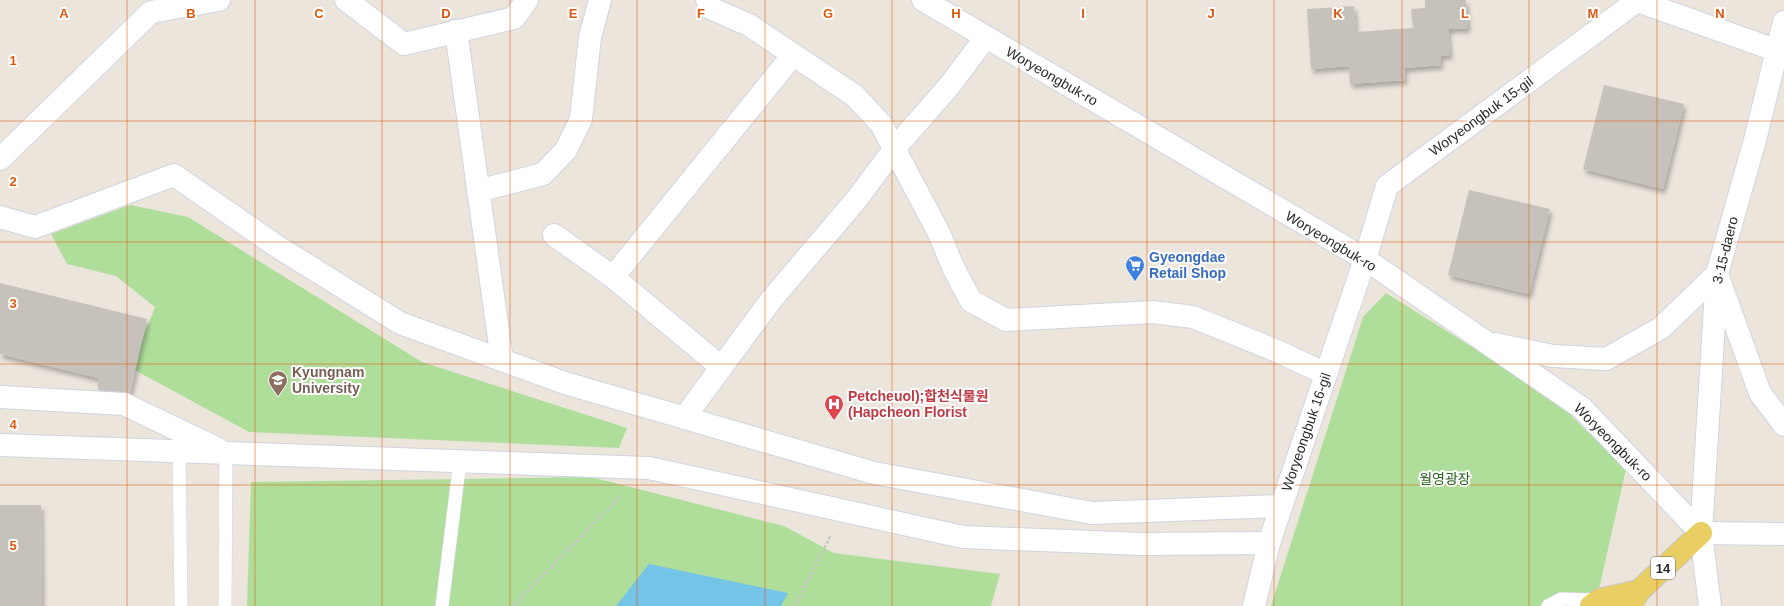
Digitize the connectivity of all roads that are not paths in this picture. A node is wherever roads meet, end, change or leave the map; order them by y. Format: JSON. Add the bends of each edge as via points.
{"nodes":[{"id":1,"x":219,"y":0,"type":"edge"},
{"id":2,"x":346,"y":0,"type":"edge"},
{"id":3,"x":527,"y":0,"type":"edge"},
{"id":4,"x":600,"y":0,"type":"edge"},
{"id":5,"x":707,"y":0,"type":"edge"},
{"id":6,"x":923,"y":0,"type":"edge"},
{"id":7,"x":1637,"y":1,"type":"edge"},
{"id":8,"x":1784,"y":22,"type":"edge"},
{"id":9,"x":456,"y":31,"type":"junction"},
{"id":10,"x":986,"y":37,"type":"junction"},
{"id":11,"x":1781,"y":52,"type":"edge"},
{"id":12,"x":793,"y":55,"type":"junction"},
{"id":13,"x":895,"y":148,"type":"junction"},
{"id":14,"x":0,"y":159,"type":"edge"},
{"id":15,"x":478,"y":191,"type":"junction"},
{"id":16,"x":0,"y":217,"type":"edge"},
{"id":17,"x":554,"y":235,"type":"dead end"},
{"id":18,"x":1365,"y":259,"type":"junction"},
{"id":19,"x":1717,"y":274,"type":"junction"},
{"id":20,"x":613,"y":277,"type":"junction"},
{"id":21,"x":1485,"y":342,"type":"junction"},
{"id":22,"x":502,"y":360,"type":"junction"},
{"id":23,"x":721,"y":367,"type":"junction"},
{"id":24,"x":1326,"y":374,"type":"junction"},
{"id":25,"x":0,"y":397,"type":"edge"},
{"id":26,"x":684,"y":418,"type":"junction"},
{"id":27,"x":1784,"y":426,"type":"edge"},
{"id":28,"x":0,"y":445,"type":"edge"},
{"id":29,"x":179,"y":451,"type":"junction"},
{"id":30,"x":226,"y":452,"type":"junction"},
{"id":31,"x":460,"y":461,"type":"junction"},
{"id":32,"x":1281,"y":506,"type":"junction"},
{"id":33,"x":1701,"y":532,"type":"junction"},
{"id":34,"x":1784,"y":534,"type":"edge"},
{"id":35,"x":1269,"y":543,"type":"junction"},
{"id":36,"x":1634,"y":598,"type":"edge"},
{"id":37,"x":1595,"y":603,"type":"edge"},
{"id":38,"x":181,"y":606,"type":"edge"},
{"id":39,"x":226,"y":606,"type":"edge"},
{"id":40,"x":442,"y":606,"type":"edge"},
{"id":41,"x":1254,"y":606,"type":"edge"},
{"id":42,"x":1548,"y":606,"type":"edge"},
{"id":43,"x":1710,"y":606,"type":"edge"}],
"edges":[{"from":1,"to":14,"type":"street","via":[[152,12]]},
{"from":2,"to":9,"type":"street","via":[[404,44]]},
{"from":3,"to":9,"type":"street","via":[[514,18]]},
{"from":4,"to":15,"type":"street","via":[[590,37],[582,119],[566,150],[543,174]]},
{"from":5,"to":12,"type":"street","via":[[710,8],[749,25]]},
{"from":6,"to":10,"type":"street","name":"Woryeongbuk-ro"},
{"from":7,"to":11,"type":"street"},
{"from":7,"to":18,"type":"street","name":"Woryeongbuk 15-gil","via":[[1387,186]]},
{"from":8,"to":11,"type":"street","name":"3·15-daero"},
{"from":9,"to":15,"type":"street"},
{"from":10,"to":13,"type":"street","via":[[950,85]]},
{"from":10,"to":18,"type":"street","name":"Woryeongbuk-ro"},
{"from":11,"to":19,"type":"street","name":"3·15-daero"},
{"from":12,"to":13,"type":"street","via":[[855,96],[881,124]]},
{"from":12,"to":20,"type":"street"},
{"from":13,"to":23,"type":"street","via":[[856,200],[771,300]]},
{"from":13,"to":24,"type":"street","via":[[971,301],[1006,320],[1153,312],[1193,317]]},
{"from":15,"to":22,"type":"street"},
{"from":16,"to":22,"type":"street","via":[[35,227],[174,174],[278,247],[400,323]]},
{"from":17,"to":20,"type":"street"},
{"from":18,"to":21,"type":"street","name":"Woryeongbuk-ro"},
{"from":18,"to":24,"type":"street","name":"Woryeongbuk 16-gil"},
{"from":19,"to":21,"type":"street","via":[[1661,328],[1606,359],[1553,356]]},
{"from":19,"to":27,"type":"street","via":[[1760,393]]},
{"from":19,"to":33,"type":"street","name":"3·15-daero"},
{"from":20,"to":23,"type":"street"},
{"from":21,"to":33,"type":"street","name":"Woryeongbuk-ro","via":[[1582,408]]},
{"from":22,"to":26,"type":"street","via":[[565,383]]},
{"from":23,"to":26,"type":"street"},
{"from":24,"to":32,"type":"street","name":"Woryeongbuk 16-gil"},
{"from":25,"to":30,"type":"street","via":[[124,404]]},
{"from":26,"to":32,"type":"street","via":[[874,473],[1092,513]]},
{"from":28,"to":29,"type":"street"},
{"from":29,"to":30,"type":"street"},
{"from":29,"to":38,"type":"lane"},
{"from":30,"to":31,"type":"street"},
{"from":30,"to":39,"type":"lane"},
{"from":31,"to":35,"type":"street","via":[[649,468],[963,538],[1142,544]]},
{"from":31,"to":40,"type":"lane"},
{"from":32,"to":35,"type":"street","name":"Woryeongbuk 16-gil"},
{"from":33,"to":34,"type":"street"},
{"from":33,"to":36,"type":"main road","number":"14"},
{"from":33,"to":43,"type":"street","name":"3·15-daero"},
{"from":35,"to":41,"type":"street","name":"Woryeongbuk 16-gil"},
{"from":36,"to":37,"type":"main road","number":"14"},
{"from":37,"to":42,"type":"lane","via":[[1561,599]]}]}
